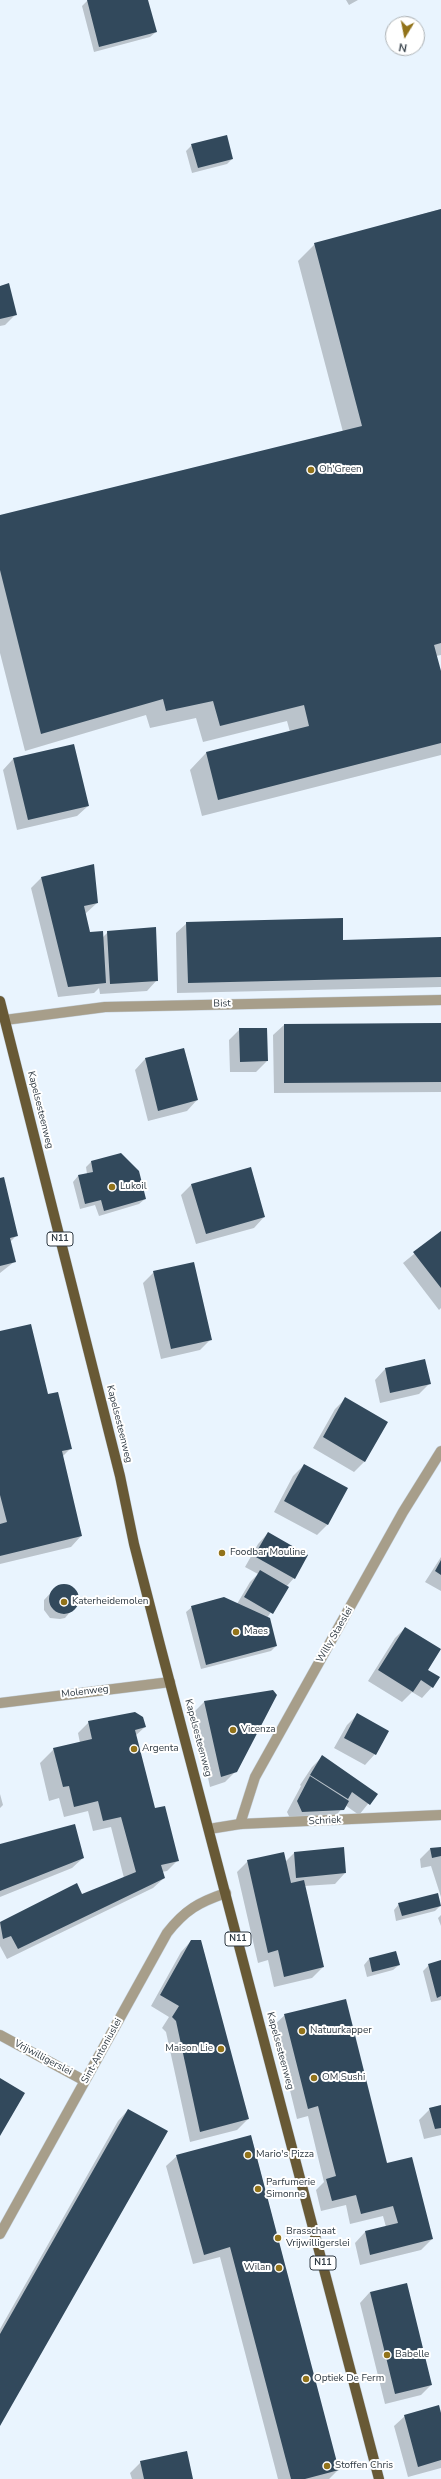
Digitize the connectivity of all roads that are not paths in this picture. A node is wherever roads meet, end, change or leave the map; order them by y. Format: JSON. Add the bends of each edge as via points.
{"nodes":[{"id":1,"x":441,"y":1000,"type":"edge"},
{"id":2,"x":0,"y":1001,"type":"edge"},
{"id":3,"x":5,"y":1020,"type":"junction"},
{"id":4,"x":441,"y":1451,"type":"edge"},
{"id":5,"x":170,"y":1682,"type":"junction"},
{"id":6,"x":0,"y":1703,"type":"edge"},
{"id":7,"x":441,"y":1816,"type":"edge"},
{"id":8,"x":240,"y":1824,"type":"junction"},
{"id":9,"x":209,"y":1829,"type":"junction"},
{"id":10,"x":226,"y":1893,"type":"junction"},
{"id":11,"x":0,"y":2035,"type":"edge"},
{"id":12,"x":85,"y":2081,"type":"junction"},
{"id":13,"x":0,"y":2234,"type":"edge"},
{"id":14,"x":379,"y":2479,"type":"edge"}],
"edges":[{"from":1,"to":3,"type":"street","name":"Bist","via":[[105,1007]]},
{"from":2,"to":3,"type":"main road","name":"Kapelsesteenweg","number":"N11"},
{"from":3,"to":5,"type":"main road","name":"Kapelsesteenweg","number":"N11"},
{"from":4,"to":8,"type":"street","name":"Willy Staeslei","via":[[255,1777]]},
{"from":5,"to":6,"type":"street","name":"Molenweg"},
{"from":5,"to":9,"type":"main road","name":"Kapelsesteenweg","number":"N11"},
{"from":7,"to":8,"type":"street","name":"Schriek"},
{"from":8,"to":9,"type":"street","name":"Schriek"},
{"from":9,"to":10,"type":"main road","name":"Kapelsesteenweg","number":"N11"},
{"from":10,"to":12,"type":"street","name":"Sint-Antoniuslei","via":[[200,1902],[180,1916],[167,1933]]},
{"from":10,"to":14,"type":"main road","name":"Kapelsesteenweg","number":"N11"},
{"from":11,"to":12,"type":"street","name":"Vrijwilligerslei"},
{"from":12,"to":13,"type":"street","name":"Sint-Antoniuslei"}]}
